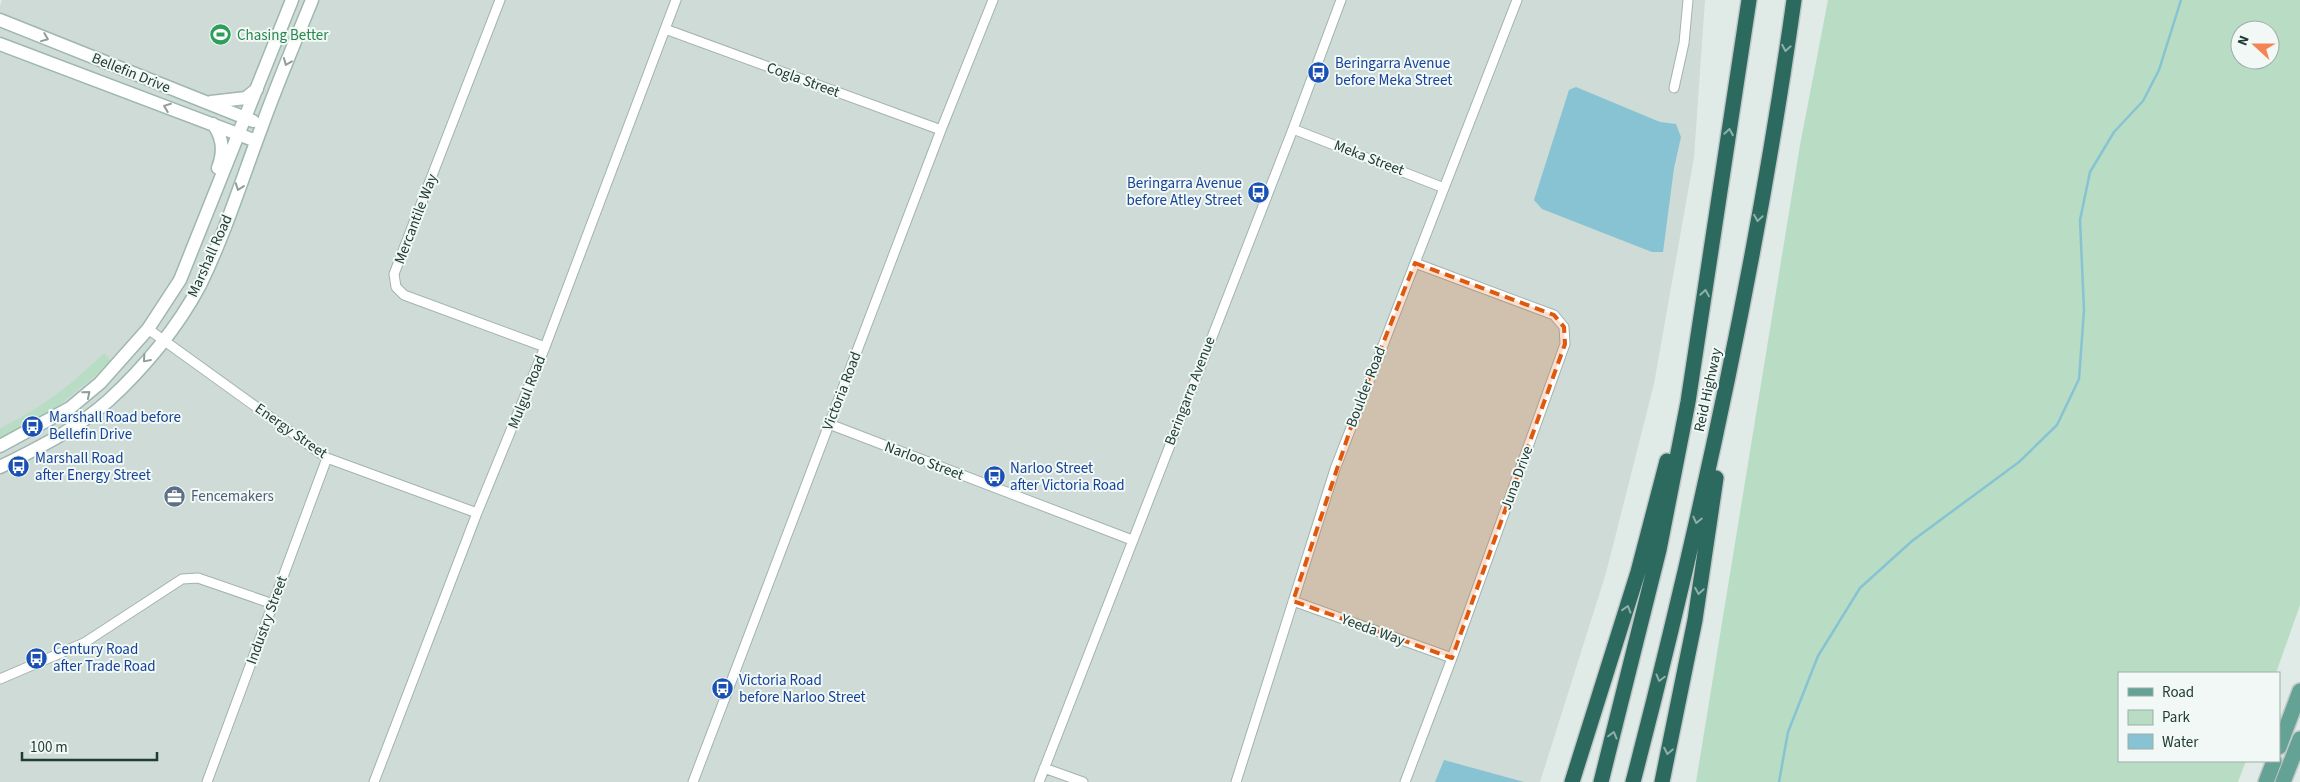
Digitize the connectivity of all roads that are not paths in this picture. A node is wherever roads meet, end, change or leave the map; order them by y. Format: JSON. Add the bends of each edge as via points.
{"nodes":[{"id":1,"x":292,"y":0,"type":"edge"},
{"id":2,"x":312,"y":0,"type":"edge"},
{"id":3,"x":500,"y":0,"type":"edge"},
{"id":4,"x":676,"y":0,"type":"edge"},
{"id":5,"x":993,"y":0,"type":"edge"},
{"id":6,"x":1341,"y":0,"type":"edge"},
{"id":7,"x":1517,"y":0,"type":"edge"},
{"id":8,"x":1688,"y":0,"type":"edge"},
{"id":9,"x":1749,"y":0,"type":"edge"},
{"id":10,"x":1794,"y":0,"type":"edge"},
{"id":11,"x":0,"y":20,"type":"edge"},
{"id":12,"x":665,"y":29,"type":"junction"},
{"id":13,"x":0,"y":44,"type":"edge"},
{"id":14,"x":1674,"y":88,"type":"dead end"},
{"id":15,"x":257,"y":89,"type":"junction"},
{"id":16,"x":204,"y":102,"type":"junction"},
{"id":17,"x":245,"y":118,"type":"junction"},
{"id":18,"x":213,"y":124,"type":"junction"},
{"id":19,"x":262,"y":124,"type":"junction"},
{"id":20,"x":1293,"y":128,"type":"junction"},
{"id":21,"x":941,"y":130,"type":"junction"},
{"id":22,"x":239,"y":134,"type":"junction"},
{"id":23,"x":256,"y":141,"type":"junction"},
{"id":24,"x":1444,"y":188,"type":"junction"},
{"id":25,"x":192,"y":254,"type":"junction"},
{"id":26,"x":1415,"y":263,"type":"junction"},
{"id":27,"x":148,"y":329,"type":"junction"},
{"id":28,"x":1738,"y":336,"type":"junction"},
{"id":29,"x":163,"y":340,"type":"junction"},
{"id":30,"x":1697,"y":341,"type":"junction"},
{"id":31,"x":545,"y":347,"type":"junction"},
{"id":32,"x":829,"y":424,"type":"junction"},
{"id":33,"x":0,"y":446,"type":"edge"},
{"id":34,"x":327,"y":458,"type":"junction"},
{"id":35,"x":0,"y":467,"type":"edge"},
{"id":36,"x":477,"y":513,"type":"junction"},
{"id":37,"x":1132,"y":540,"type":"junction"},
{"id":38,"x":1293,"y":601,"type":"junction"},
{"id":39,"x":273,"y":604,"type":"junction"},
{"id":40,"x":1452,"y":658,"type":"junction"},
{"id":41,"x":0,"y":679,"type":"edge"},
{"id":42,"x":2300,"y":691,"type":"edge"},
{"id":43,"x":2300,"y":739,"type":"edge"},
{"id":44,"x":2280,"y":744,"type":"edge"},
{"id":45,"x":2274,"y":762,"type":"edge"},
{"id":46,"x":1044,"y":768,"type":"junction"},
{"id":47,"x":207,"y":782,"type":"edge"},
{"id":48,"x":374,"y":782,"type":"edge"},
{"id":49,"x":693,"y":782,"type":"edge"},
{"id":50,"x":1039,"y":782,"type":"edge"},
{"id":51,"x":1083,"y":782,"type":"edge"},
{"id":52,"x":1236,"y":782,"type":"edge"},
{"id":53,"x":1405,"y":782,"type":"edge"},
{"id":54,"x":1572,"y":782,"type":"edge"},
{"id":55,"x":1601,"y":782,"type":"edge"},
{"id":56,"x":1633,"y":782,"type":"edge"},
{"id":57,"x":1662,"y":782,"type":"edge"},
{"id":58,"x":2266,"y":782,"type":"edge"},
{"id":59,"x":2283,"y":782,"type":"edge"}],
"edges":[{"from":1,"to":15,"type":"main road","name":"Marshall Road"},
{"from":2,"to":19,"type":"main road","name":"Marshall Road","one_way":true},
{"from":3,"to":31,"type":"street","name":"Mercantile Way","via":[[394,274],[396,287],[404,295]]},
{"from":4,"to":12,"type":"street","name":"Mulgul Road"},
{"from":5,"to":21,"type":"street","name":"Victoria Road"},
{"from":6,"to":20,"type":"street","name":"Beringarra Avenue"},
{"from":7,"to":24,"type":"street","name":"Boulder Road"},
{"from":8,"to":14,"type":"street","via":[[1684,43]]},
{"from":30,"to":9,"type":"highway","name":"Reid Highway","one_way":true},
{"from":10,"to":28,"type":"highway","name":"Reid Highway","one_way":true},
{"from":11,"to":16,"type":"main road","name":"Bellefin Drive","one_way":true},
{"from":12,"to":21,"type":"street","name":"Cogla Street"},
{"from":12,"to":31,"type":"street","name":"Mulgul Road"},
{"from":18,"to":13,"type":"main road","name":"Bellefin Drive","one_way":true},
{"from":15,"to":16,"type":"main road","via":[[246,98]]},
{"from":15,"to":17,"type":"main road","name":"Marshall Road"},
{"from":16,"to":17,"type":"main road","name":"Bellefin Drive"},
{"from":17,"to":19,"type":"main road","name":"Bellefin Drive"},
{"from":17,"to":22,"type":"main road","name":"Marshall Road"},
{"from":18,"to":22,"type":"main road","name":"Bellefin Drive"},
{"from":18,"to":25,"type":"main road","via":[[222,142],[221,162],[200,217]]},
{"from":19,"to":23,"type":"main road","name":"Marshall Road"},
{"from":20,"to":24,"type":"street","name":"Meka Street"},
{"from":20,"to":37,"type":"street","name":"Beringarra Avenue"},
{"from":21,"to":32,"type":"street","name":"Victoria Road"},
{"from":22,"to":23,"type":"main road","name":"Bellefin Drive"},
{"from":22,"to":25,"type":"main road","name":"Marshall Road"},
{"from":23,"to":29,"type":"main road","name":"Marshall Road","one_way":true,"via":[[200,285]]},
{"from":24,"to":26,"type":"street","name":"Boulder Road"},
{"from":25,"to":27,"type":"main road","name":"Marshall Road","via":[[180,280]]},
{"from":26,"to":38,"type":"street","name":"Boulder Road","via":[[1334,469]]},
{"from":26,"to":40,"type":"street","name":"Juna Drive","via":[[1554,315],[1564,327],[1565,344]]},
{"from":27,"to":29,"type":"street","name":"Energy Street"},
{"from":33,"to":27,"type":"main road","name":"Marshall Road","one_way":true,"via":[[70,408],[100,383]]},
{"from":28,"to":56,"type":"highway","name":"Reid Highway","one_way":true,"via":[[1676,616]]},
{"from":28,"to":57,"type":"highway","one_way":true,"via":[[1694,620]]},
{"from":29,"to":34,"type":"street","name":"Energy Street"},
{"from":29,"to":35,"type":"main road","name":"Marshall Road","one_way":true,"via":[[108,400],[79,424]]},
{"from":54,"to":30,"type":"highway","one_way":true,"via":[[1638,572]]},
{"from":55,"to":30,"type":"highway","name":"Reid Highway","one_way":true,"via":[[1659,550]]},
{"from":31,"to":36,"type":"street","name":"Mulgul Road"},
{"from":32,"to":37,"type":"street","name":"Narloo Street"},
{"from":32,"to":49,"type":"street","name":"Victoria Road"},
{"from":34,"to":36,"type":"street","name":"Energy Street"},
{"from":34,"to":39,"type":"street","name":"Industry Street"},
{"from":36,"to":48,"type":"street","name":"Mulgul Road"},
{"from":37,"to":46,"type":"street","name":"Beringarra Avenue"},
{"from":38,"to":40,"type":"street","name":"Yeeda Way"},
{"from":38,"to":52,"type":"street","name":"Boulder Road"},
{"from":39,"to":41,"type":"street","via":[[198,578],[182,580],[84,642]]},
{"from":39,"to":47,"type":"street","name":"Industry Street"},
{"from":40,"to":53,"type":"street","name":"Juna Drive"},
{"from":42,"to":44,"type":"main road"},
{"from":43,"to":59,"type":"main road"},
{"from":45,"to":58,"type":"main road"},
{"from":46,"to":50,"type":"street","name":"Beringarra Avenue"},
{"from":46,"to":51,"type":"street"}]}
